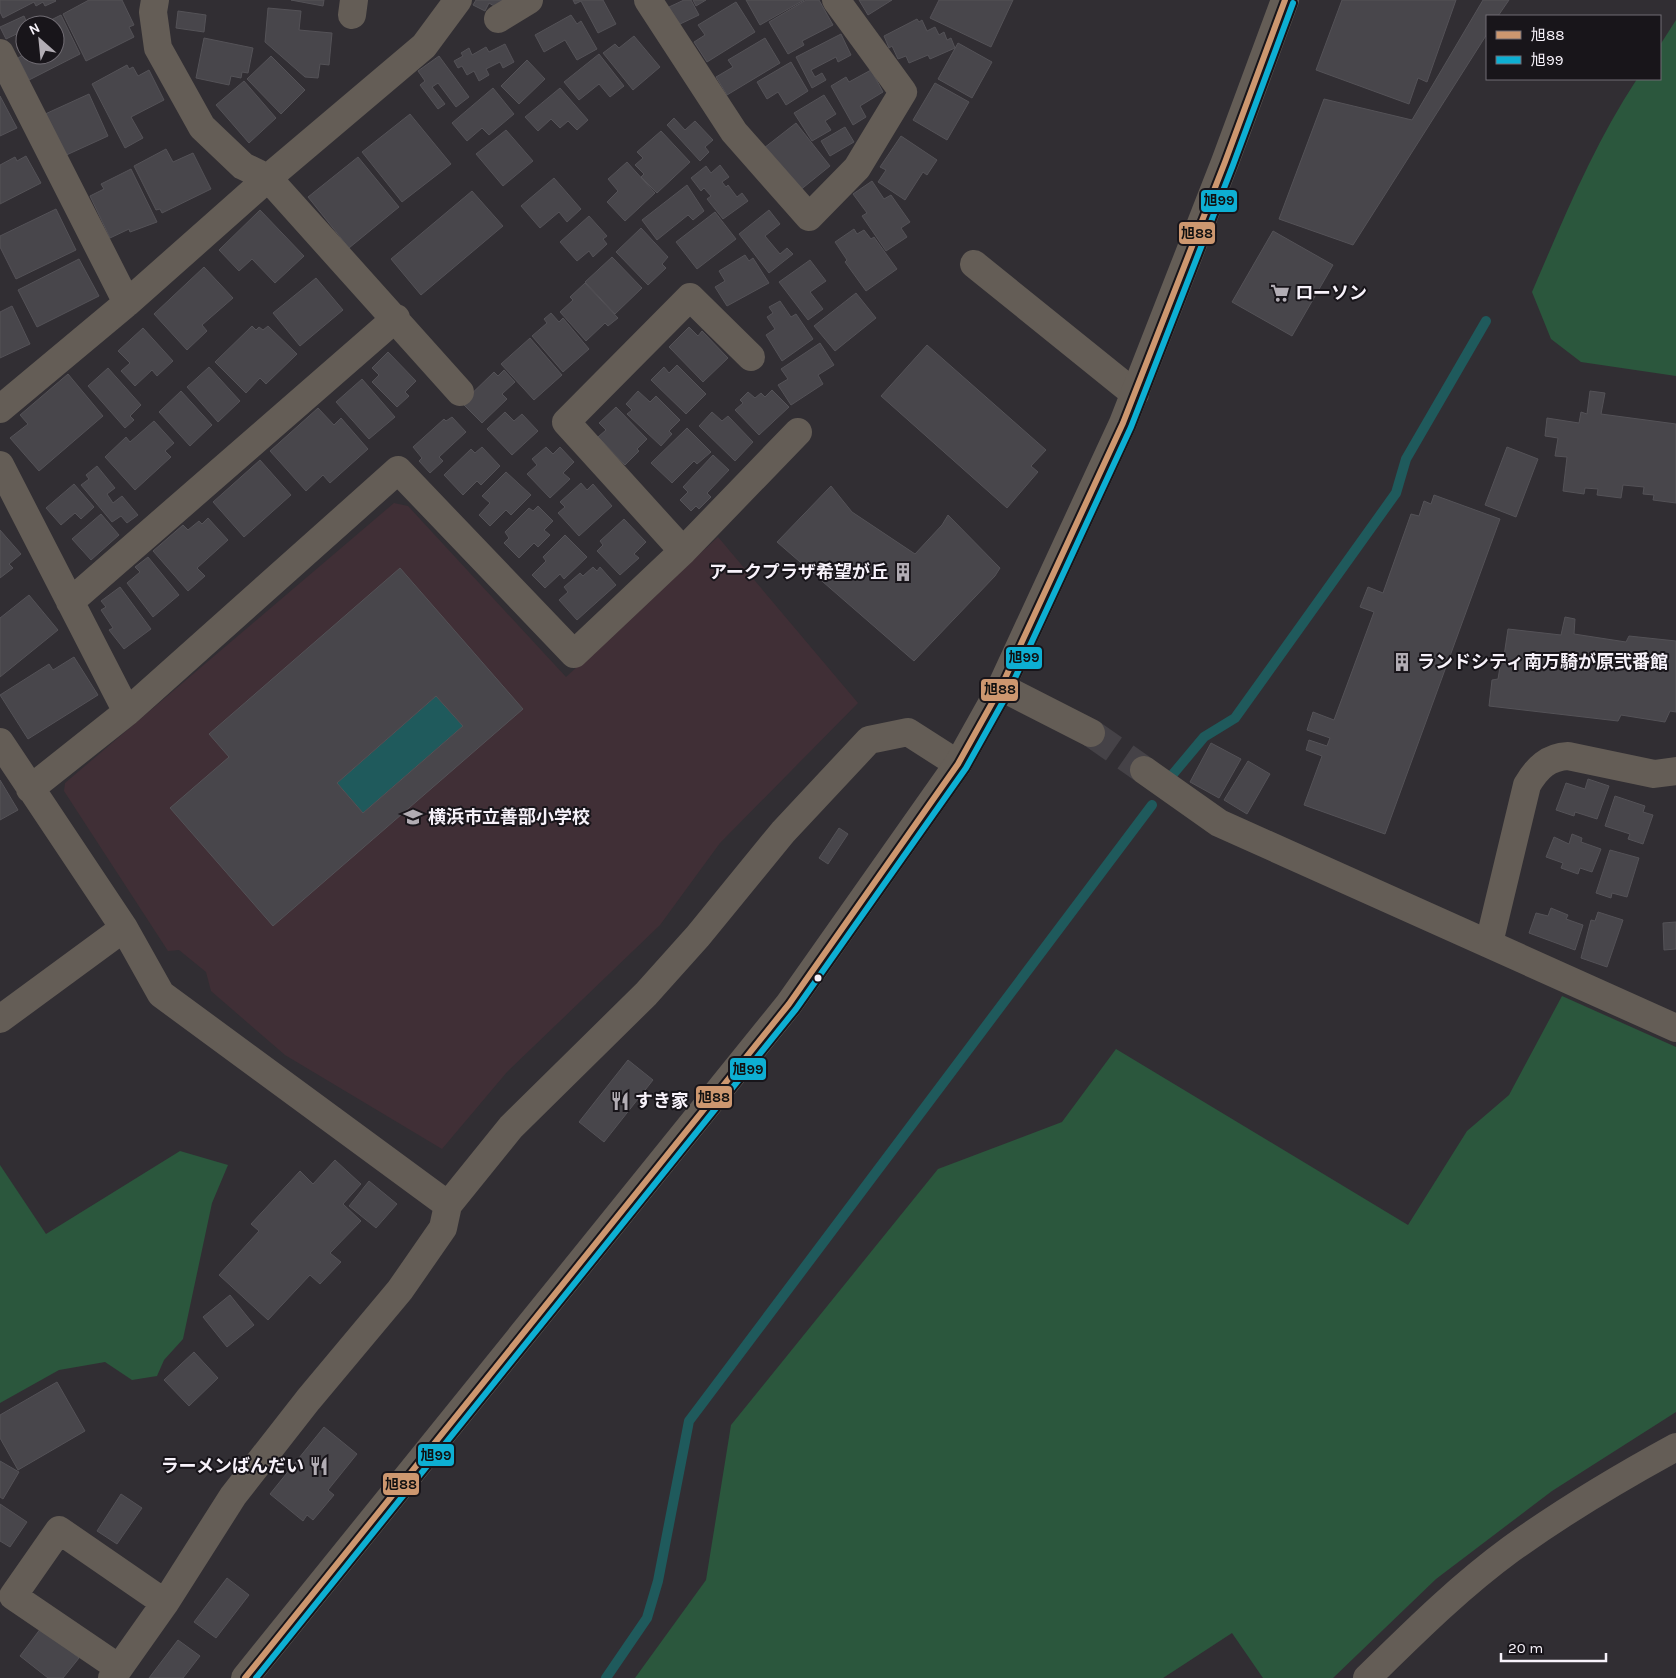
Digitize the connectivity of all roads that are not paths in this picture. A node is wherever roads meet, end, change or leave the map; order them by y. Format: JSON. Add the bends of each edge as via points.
{"nodes":[{"id":1,"x":458,"y":0,"type":"edge"},
{"id":2,"x":529,"y":0,"type":"edge"},
{"id":3,"x":648,"y":0,"type":"edge"},
{"id":4,"x":836,"y":0,"type":"edge"},
{"id":5,"x":1285,"y":0,"type":"edge"},
{"id":6,"x":152,"y":4,"type":"edge"},
{"id":7,"x":498,"y":19,"type":"dead end"},
{"id":8,"x":0,"y":53,"type":"edge"},
{"id":9,"x":268,"y":178,"type":"junction"},
{"id":10,"x":974,"y":264,"type":"dead end"},
{"id":11,"x":127,"y":303,"type":"junction"},
{"id":12,"x":396,"y":318,"type":"junction"},
{"id":13,"x":751,"y":357,"type":"dead end"},
{"id":14,"x":460,"y":392,"type":"dead end"},
{"id":15,"x":1135,"y":394,"type":"junction"},
{"id":16,"x":0,"y":409,"type":"edge"},
{"id":17,"x":798,"y":432,"type":"dead end"},
{"id":18,"x":0,"y":465,"type":"edge"},
{"id":19,"x":683,"y":551,"type":"junction"},
{"id":20,"x":70,"y":602,"type":"junction"},
{"id":21,"x":1001,"y":687,"type":"junction"},
{"id":22,"x":127,"y":712,"type":"junction"},
{"id":23,"x":1091,"y":733,"type":"tunnel mouth"},
{"id":24,"x":0,"y":742,"type":"edge"},
{"id":25,"x":958,"y":764,"type":"junction"},
{"id":26,"x":1144,"y":770,"type":"tunnel mouth"},
{"id":27,"x":1676,"y":771,"type":"edge"},
{"id":28,"x":30,"y":789,"type":"junction"},
{"id":29,"x":124,"y":928,"type":"junction"},
{"id":30,"x":1489,"y":943,"type":"junction"},
{"id":31,"x":0,"y":1019,"type":"edge"},
{"id":32,"x":1676,"y":1028,"type":"edge"},
{"id":33,"x":448,"y":1205,"type":"junction"},
{"id":34,"x":1676,"y":1447,"type":"edge"},
{"id":35,"x":165,"y":1604,"type":"junction"},
{"id":36,"x":115,"y":1673,"type":"edge"},
{"id":37,"x":245,"y":1678,"type":"edge"},
{"id":38,"x":1367,"y":1678,"type":"edge"}],
"edges":[{"from":1,"to":9,"type":"street","via":[[424,46],[393,61]]},
{"from":2,"to":7,"type":"street"},
{"from":3,"to":4,"type":"street","via":[[734,132],[809,217],[857,168],[903,92]]},
{"from":5,"to":15,"type":"street"},
{"from":6,"to":9,"type":"street","via":[[158,48],[202,126],[243,166]]},
{"from":8,"to":11,"type":"street"},
{"from":9,"to":11,"type":"street"},
{"from":9,"to":12,"type":"street"},
{"from":10,"to":15,"type":"street"},
{"from":11,"to":16,"type":"street"},
{"from":12,"to":14,"type":"street"},
{"from":12,"to":20,"type":"street"},
{"from":13,"to":19,"type":"street","via":[[690,297],[566,422]]},
{"from":15,"to":21,"type":"street"},
{"from":17,"to":19,"type":"street"},
{"from":18,"to":20,"type":"street"},
{"from":19,"to":22,"type":"street","via":[[574,654],[398,470]]},
{"from":20,"to":22,"type":"street"},
{"from":21,"to":23,"type":"street"},
{"from":21,"to":25,"type":"street"},
{"from":22,"to":28,"type":"street"},
{"from":24,"to":28,"type":"street"},
{"from":25,"to":33,"type":"street","via":[[908,732],[869,740],[783,832],[646,994],[511,1127]]},
{"from":25,"to":37,"type":"street","via":[[789,1004]]},
{"from":26,"to":30,"type":"street","via":[[1219,823]]},
{"from":27,"to":30,"type":"street","via":[[1654,774],[1568,756],[1556,757],[1537,769],[1527,784]]},
{"from":28,"to":29,"type":"street"},
{"from":29,"to":31,"type":"street"},
{"from":29,"to":33,"type":"street","via":[[161,994]]},
{"from":30,"to":32,"type":"street"},
{"from":33,"to":35,"type":"street","via":[[443,1228],[400,1290],[233,1496]]},
{"from":34,"to":38,"type":"street","via":[[1600,1489],[1510,1549],[1426,1620]]},
{"from":35,"to":36,"type":"street"},
{"from":35,"to":36,"type":"street","via":[[59,1530],[13,1596]]}]}
